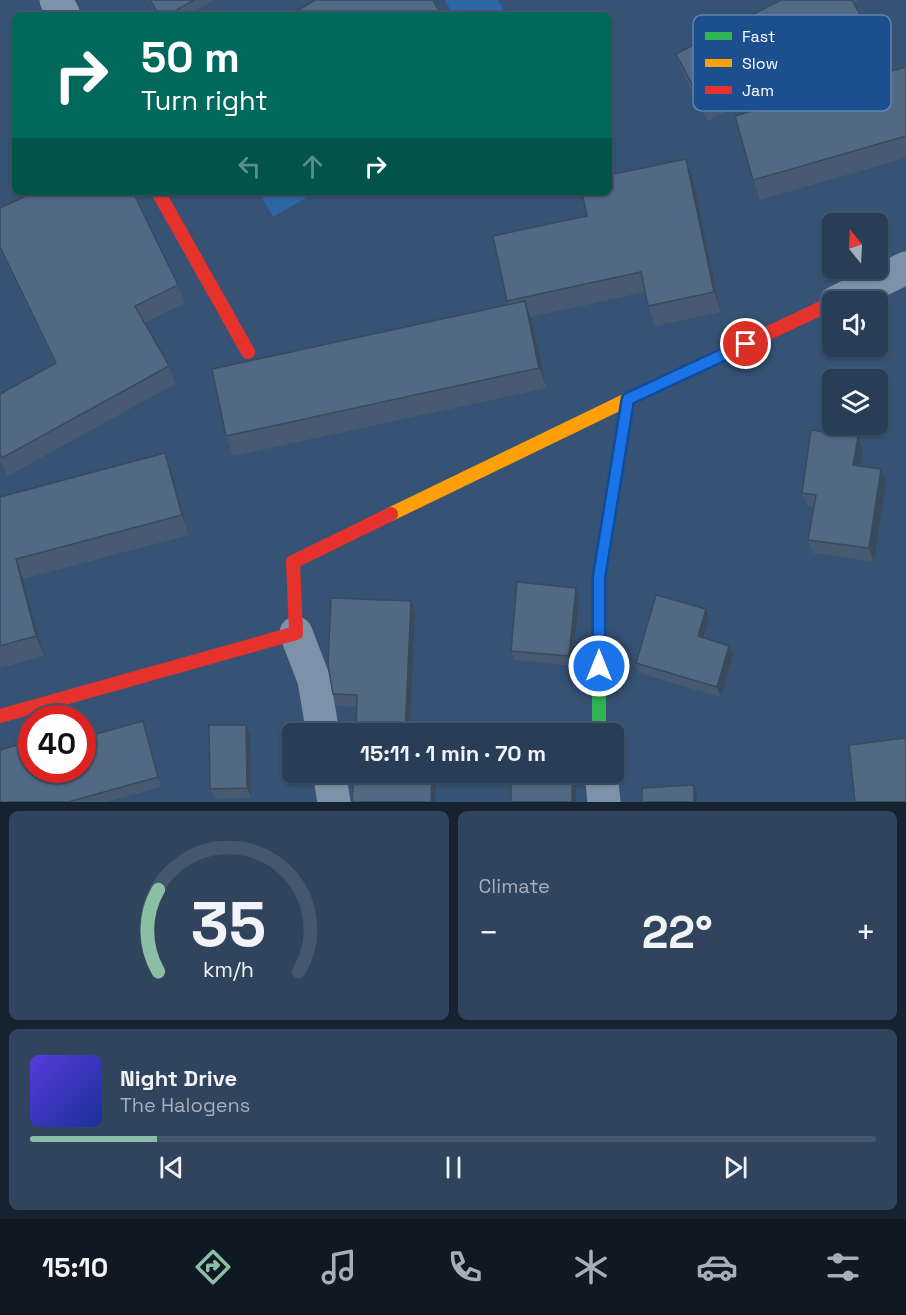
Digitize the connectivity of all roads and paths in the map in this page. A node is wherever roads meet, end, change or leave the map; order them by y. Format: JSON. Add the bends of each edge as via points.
{"nodes":[{"id":1,"x":160,"y":195,"type":"edge"},
{"id":2,"x":906,"y":268,"type":"edge"},
{"id":3,"x":857,"y":291,"type":"edge"},
{"id":4,"x":822,"y":308,"type":"edge"},
{"id":5,"x":248,"y":352,"type":"dead end"},
{"id":6,"x":628,"y":399,"type":"junction"},
{"id":7,"x":296,"y":633,"type":"junction"},
{"id":8,"x":0,"y":716,"type":"edge"},
{"id":9,"x":321,"y":723,"type":"edge"},
{"id":10,"x":599,"y":723,"type":"edge"},
{"id":11,"x":331,"y":783,"type":"edge"},
{"id":12,"x":602,"y":783,"type":"edge"},
{"id":13,"x":334,"y":802,"type":"edge"},
{"id":14,"x":604,"y":802,"type":"edge"}],
"edges":[{"from":1,"to":5,"type":"street"},
{"from":2,"to":3,"type":"street"},
{"from":4,"to":6,"type":"street"},
{"from":6,"to":7,"type":"street","via":[[293,562]]},
{"from":6,"to":10,"type":"street","via":[[599,577]]},
{"from":7,"to":8,"type":"street"},
{"from":7,"to":9,"type":"street","via":[[314,680]]},
{"from":11,"to":13,"type":"street"},
{"from":12,"to":14,"type":"street"}]}
